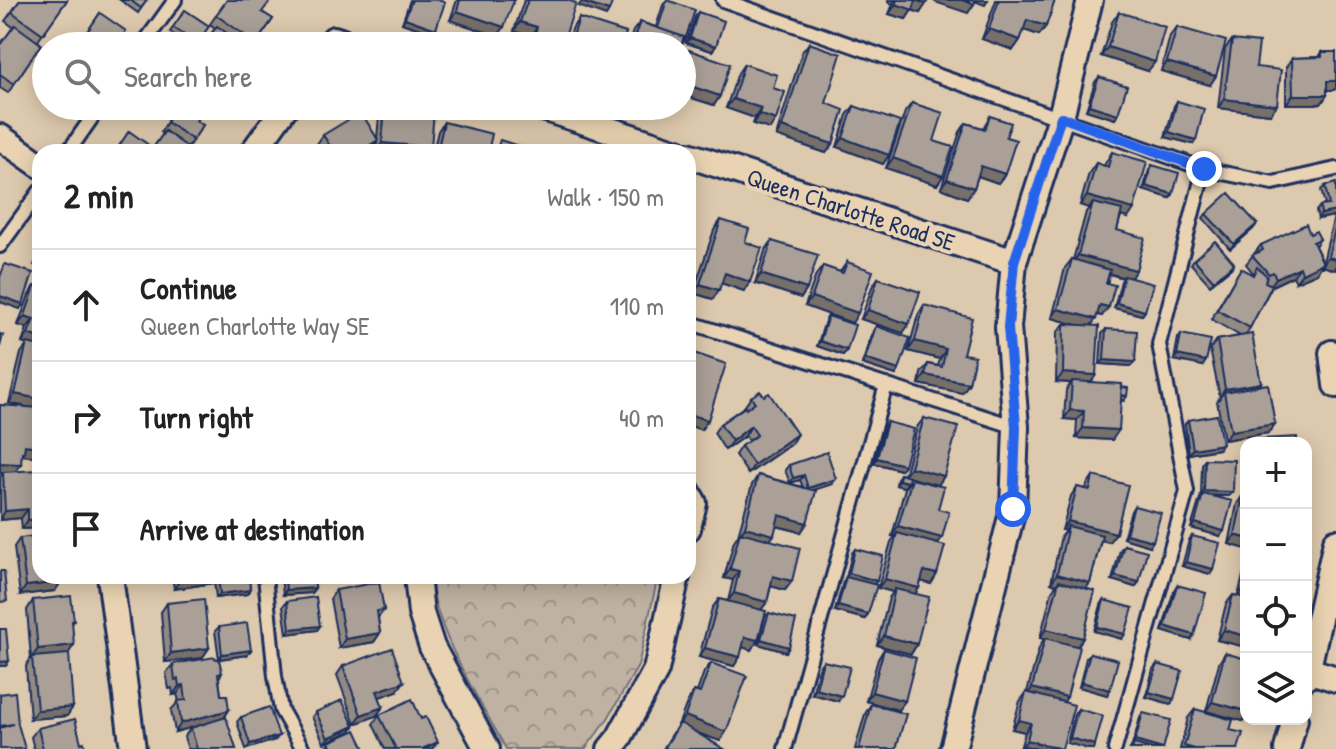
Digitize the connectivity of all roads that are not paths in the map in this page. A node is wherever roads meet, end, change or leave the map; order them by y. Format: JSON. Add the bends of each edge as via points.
{"nodes":[{"id":1,"x":175,"y":0,"type":"edge"},
{"id":2,"x":723,"y":0,"type":"edge"},
{"id":3,"x":1090,"y":0,"type":"edge"},
{"id":4,"x":152,"y":32,"type":"edge"},
{"id":5,"x":1061,"y":117,"type":"junction"},
{"id":6,"x":90,"y":120,"type":"edge"},
{"id":7,"x":276,"y":120,"type":"edge"},
{"id":8,"x":580,"y":120,"type":"edge"},
{"id":9,"x":0,"y":137,"type":"edge"},
{"id":10,"x":74,"y":144,"type":"edge"},
{"id":11,"x":259,"y":144,"type":"edge"},
{"id":12,"x":653,"y":144,"type":"edge"},
{"id":13,"x":696,"y":158,"type":"edge"},
{"id":14,"x":32,"y":159,"type":"edge"},
{"id":15,"x":1204,"y":169,"type":"junction"},
{"id":16,"x":1336,"y":169,"type":"edge"},
{"id":17,"x":32,"y":202,"type":"edge"},
{"id":18,"x":0,"y":246,"type":"edge"},
{"id":19,"x":1014,"y":262,"type":"junction"},
{"id":20,"x":696,"y":325,"type":"edge"},
{"id":21,"x":1332,"y":353,"type":"dead end"},
{"id":22,"x":886,"y":385,"type":"junction"},
{"id":23,"x":1336,"y":385,"type":"edge"},
{"id":24,"x":1016,"y":427,"type":"junction"},
{"id":25,"x":1336,"y":542,"type":"edge"},
{"id":26,"x":111,"y":584,"type":"edge"},
{"id":27,"x":266,"y":584,"type":"edge"},
{"id":28,"x":418,"y":584,"type":"edge"},
{"id":29,"x":675,"y":584,"type":"edge"},
{"id":30,"x":1312,"y":653,"type":"edge"},
{"id":31,"x":1312,"y":675,"type":"edge"},
{"id":32,"x":1336,"y":679,"type":"edge"},
{"id":33,"x":1293,"y":725,"type":"edge"},
{"id":34,"x":133,"y":749,"type":"edge"},
{"id":35,"x":303,"y":749,"type":"edge"},
{"id":36,"x":487,"y":749,"type":"edge"},
{"id":37,"x":610,"y":749,"type":"edge"},
{"id":38,"x":785,"y":749,"type":"edge"},
{"id":39,"x":953,"y":749,"type":"edge"},
{"id":40,"x":1115,"y":749,"type":"edge"},
{"id":41,"x":1287,"y":749,"type":"edge"}],
"edges":[{"from":1,"to":4,"type":"lane"},
{"from":2,"to":5,"type":"lane"},
{"from":3,"to":5,"type":"street"},
{"from":5,"to":15,"type":"lane"},
{"from":5,"to":19,"type":"street"},
{"from":6,"to":10,"type":"lane"},
{"from":7,"to":11,"type":"street"},
{"from":8,"to":12,"type":"street"},
{"from":9,"to":14,"type":"street"},
{"from":13,"to":19,"type":"street","name":"Queen Charlotte Road SE"},
{"from":15,"to":16,"type":"lane","via":[[1273,183]]},
{"from":15,"to":40,"type":"lane","via":[[1159,344],[1187,491]]},
{"from":17,"to":18,"type":"lane"},
{"from":19,"to":24,"type":"street","via":[[1008,327]]},
{"from":20,"to":22,"type":"lane"},
{"from":21,"to":23,"type":"street"},
{"from":22,"to":24,"type":"lane"},
{"from":22,"to":38,"type":"lane"},
{"from":24,"to":39,"type":"street","via":[[1013,509]]},
{"from":25,"to":30,"type":"street"},
{"from":26,"to":34,"type":"street"},
{"from":27,"to":35,"type":"lane","via":[[281,710]]},
{"from":28,"to":36,"type":"street","via":[[432,647]]},
{"from":29,"to":37,"type":"street","via":[[656,670]]},
{"from":31,"to":32,"type":"street"},
{"from":33,"to":41,"type":"street"}]}
